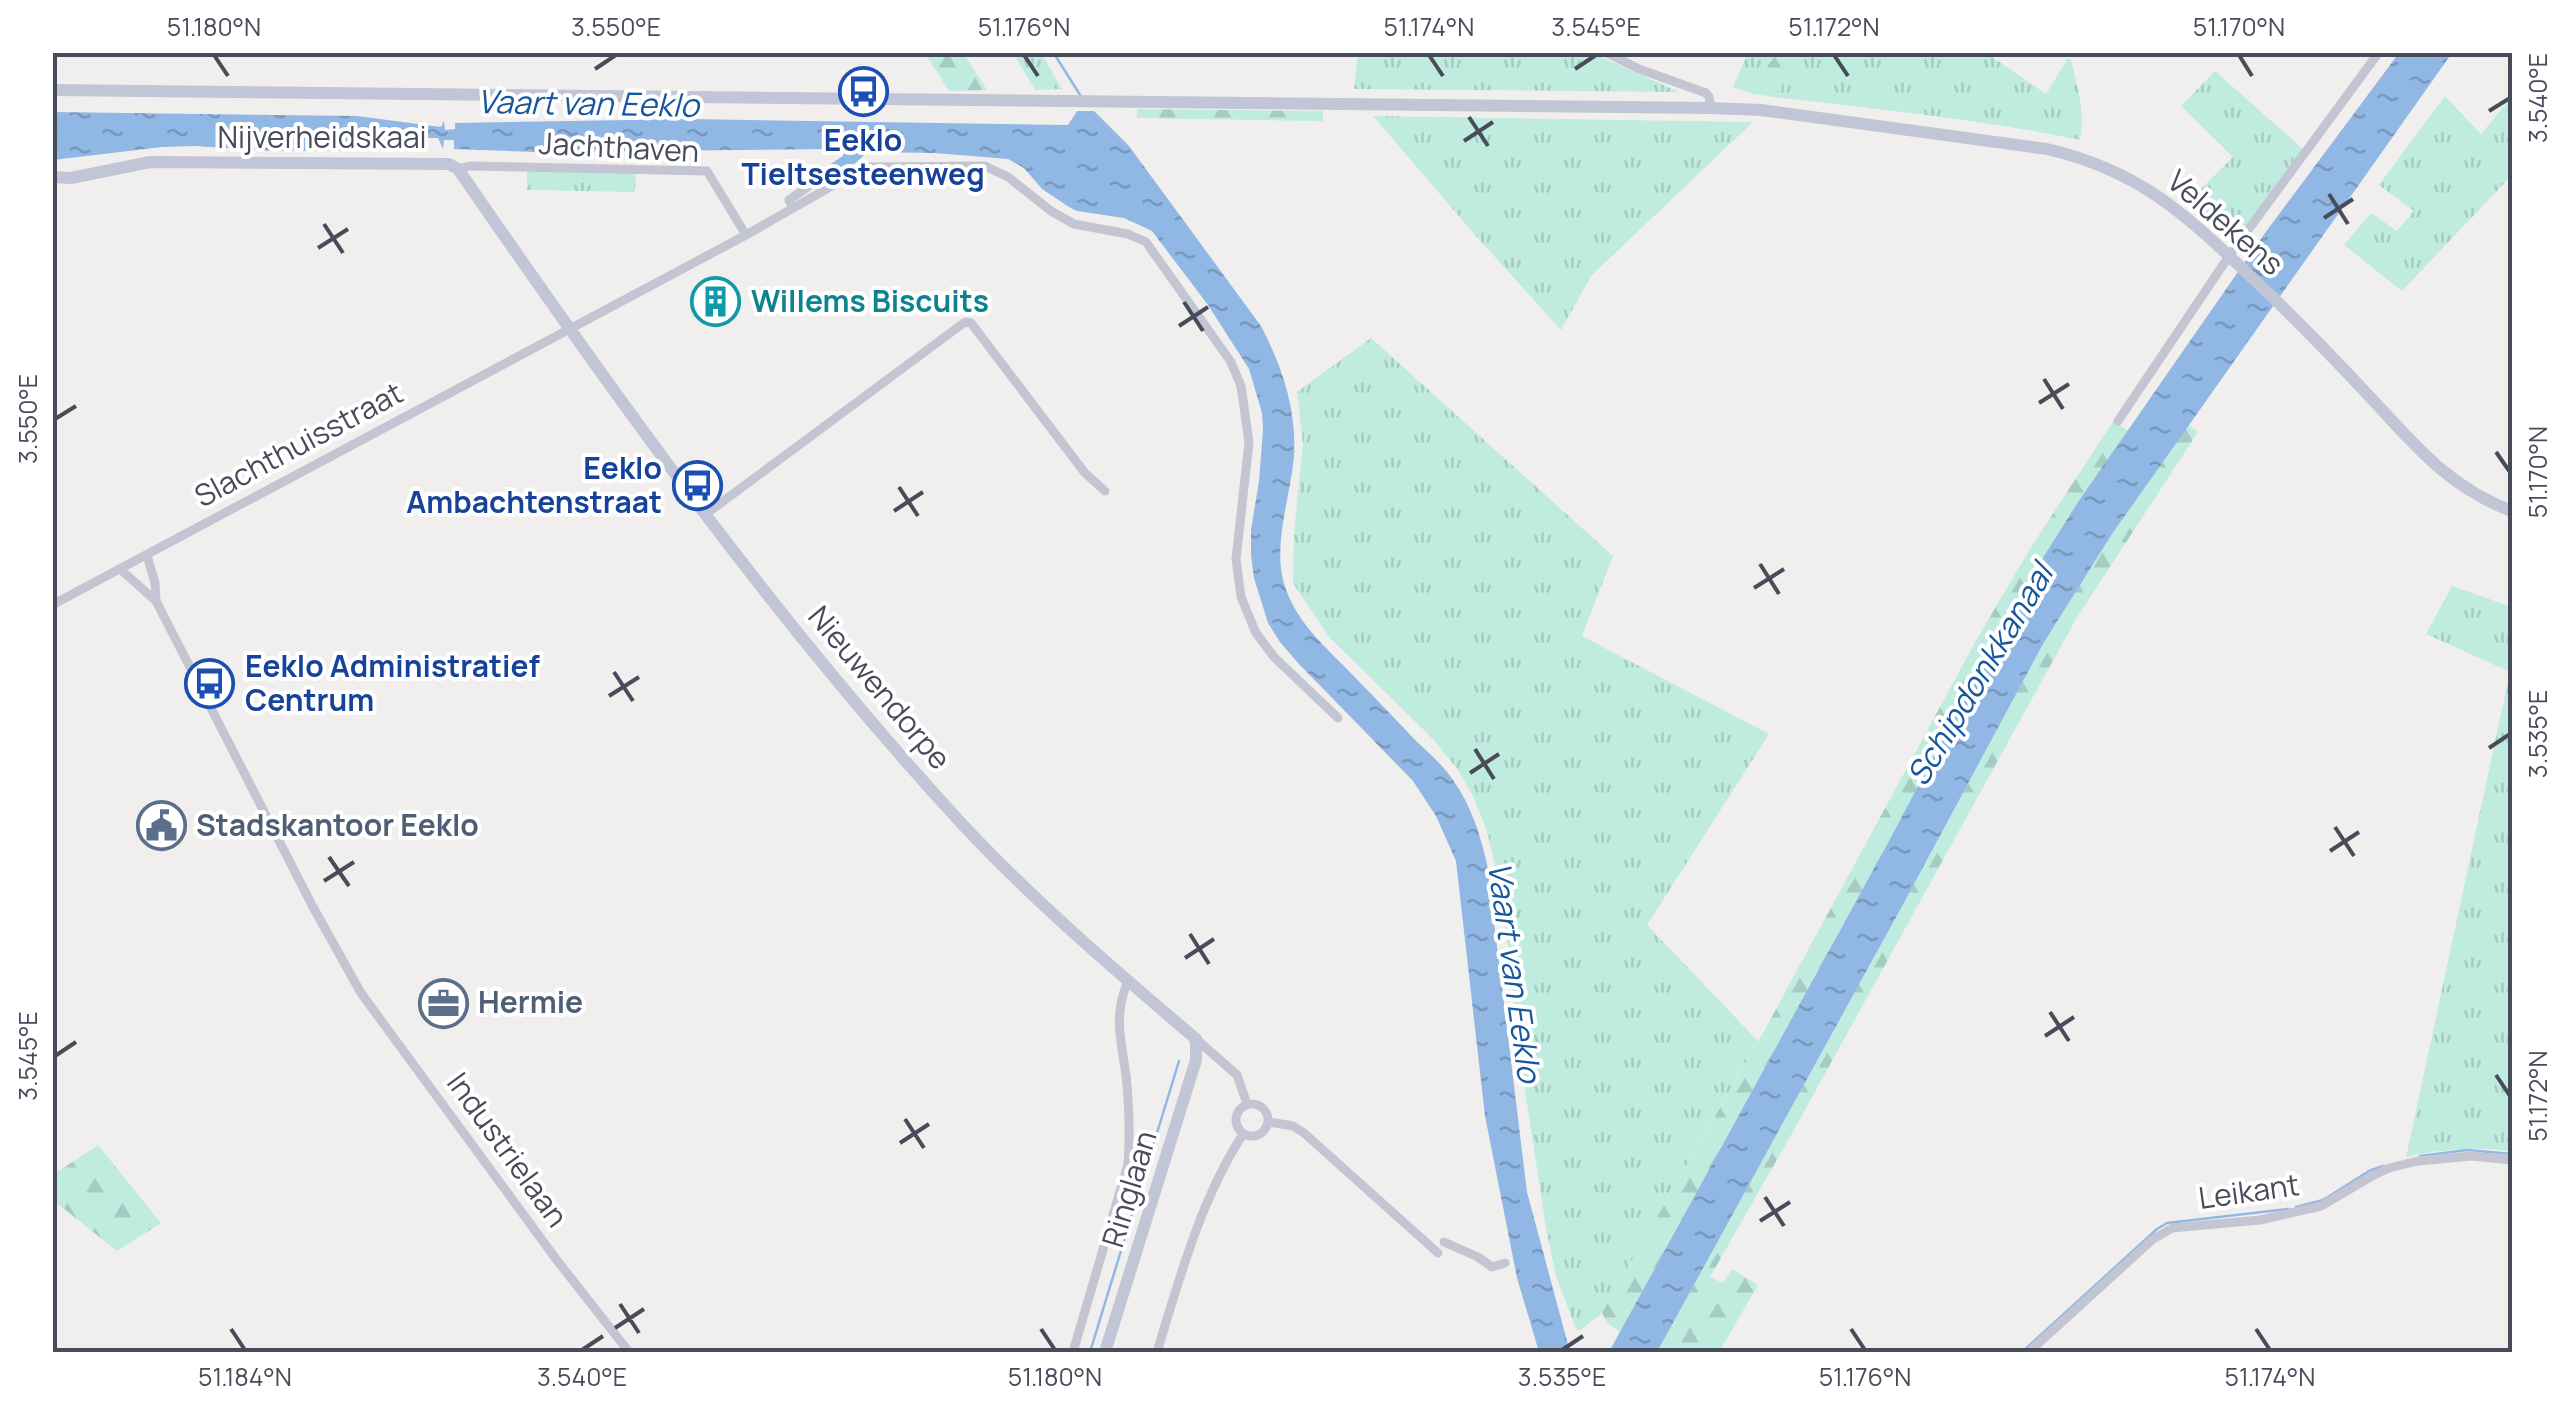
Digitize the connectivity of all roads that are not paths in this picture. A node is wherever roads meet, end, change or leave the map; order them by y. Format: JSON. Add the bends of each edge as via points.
{"nodes":[{"id":1,"x":1605,"y":52,"type":"edge"},
{"id":2,"x":2379,"y":52,"type":"edge"},
{"id":3,"x":52,"y":90,"type":"edge"},
{"id":4,"x":1711,"y":108,"type":"junction"},
{"id":5,"x":458,"y":169,"type":"junction"},
{"id":6,"x":823,"y":176,"type":"dead end"},
{"id":7,"x":52,"y":178,"type":"edge"},
{"id":8,"x":793,"y":208,"type":"junction"},
{"id":9,"x":746,"y":235,"type":"junction"},
{"id":10,"x":2231,"y":257,"type":"junction"},
{"id":11,"x":569,"y":328,"type":"junction"},
{"id":12,"x":2118,"y":421,"type":"dead end"},
{"id":13,"x":1105,"y":491,"type":"dead end"},
{"id":14,"x":2512,"y":510,"type":"edge"},
{"id":15,"x":706,"y":514,"type":"junction"},
{"id":16,"x":147,"y":555,"type":"junction"},
{"id":17,"x":120,"y":569,"type":"junction"},
{"id":18,"x":156,"y":601,"type":"junction"},
{"id":19,"x":52,"y":606,"type":"edge"},
{"id":20,"x":1338,"y":718,"type":"dead end"},
{"id":21,"x":1128,"y":981,"type":"junction"},
{"id":22,"x":1196,"y":1039,"type":"junction"},
{"id":23,"x":1247,"y":1104,"type":"junction"},
{"id":24,"x":1269,"y":1122,"type":"junction"},
{"id":25,"x":1243,"y":1134,"type":"junction"},
{"id":26,"x":2512,"y":1160,"type":"edge"},
{"id":27,"x":1444,"y":1242,"type":"dead end"},
{"id":28,"x":1438,"y":1253,"type":"dead end"},
{"id":29,"x":1505,"y":1263,"type":"dead end"},
{"id":30,"x":629,"y":1352,"type":"edge"},
{"id":31,"x":1073,"y":1352,"type":"edge"},
{"id":32,"x":1105,"y":1352,"type":"edge"},
{"id":33,"x":1156,"y":1352,"type":"edge"},
{"id":34,"x":2030,"y":1352,"type":"edge"}],
"edges":[{"from":1,"to":4,"type":"street","via":[[1706,93]]},
{"from":2,"to":10,"type":"street"},
{"from":3,"to":4,"type":"main road","name":"Veldekens"},
{"from":4,"to":10,"type":"main road","name":"Veldekens","via":[[2076,156],[2165,200]]},
{"from":5,"to":7,"type":"main road","name":"Nijverheidskaai","via":[[150,162]]},
{"from":5,"to":9,"type":"street","name":"Jachthaven","via":[[707,171]]},
{"from":5,"to":11,"type":"main road","name":"Nijverheidskaai"},
{"from":6,"to":8,"type":"street","via":[[789,200]]},
{"from":8,"to":9,"type":"street","name":"Slachthuisstraat"},
{"from":8,"to":20,"type":"street","name":"Slachthuisstraat","via":[[865,167],[985,166],[1074,224],[1146,242],[1241,386],[1249,442],[1236,559],[1256,633]]},
{"from":9,"to":11,"type":"street","name":"Slachthuisstraat"},
{"from":10,"to":12,"type":"street"},
{"from":10,"to":14,"type":"main road","name":"Veldekens","via":[[2434,465]]},
{"from":11,"to":15,"type":"main road","name":"Nieuwendorpe"},
{"from":11,"to":16,"type":"street","name":"Slachthuisstraat"},
{"from":13,"to":15,"type":"street","via":[[965,322]]},
{"from":15,"to":21,"type":"main road","name":"Nieuwendorpe","via":[[962,824]]},
{"from":16,"to":17,"type":"street","name":"Slachthuisstraat"},
{"from":16,"to":18,"type":"street","name":"Industrielaan"},
{"from":17,"to":18,"type":"street","name":"Industrielaan"},
{"from":17,"to":19,"type":"street","name":"Slachthuisstraat"},
{"from":18,"to":30,"type":"street","name":"Industrielaan","via":[[362,994]]},
{"from":21,"to":22,"type":"main road","name":"Nieuwendorpe"},
{"from":21,"to":31,"type":"street","name":"Ringlaan","via":[[1118,1013],[1128,1164]]},
{"from":22,"to":23,"type":"street","via":[[1236,1075]]},
{"from":22,"to":32,"type":"main road","name":"Ringlaan","via":[[1196,1060]]},
{"from":23,"to":24,"type":"street","via":[[1260,1105]]},
{"from":23,"to":25,"type":"street","via":[[1236,1115]]},
{"from":24,"to":25,"type":"street","via":[[1259,1135]]},
{"from":24,"to":28,"type":"street","via":[[1304,1133]]},
{"from":25,"to":33,"type":"street","via":[[1200,1215]]},
{"from":26,"to":34,"type":"street","name":"Leikant","via":[[2418,1161],[2389,1168],[2321,1206],[2166,1230]]},
{"from":27,"to":29,"type":"street","via":[[1492,1267]]}]}
